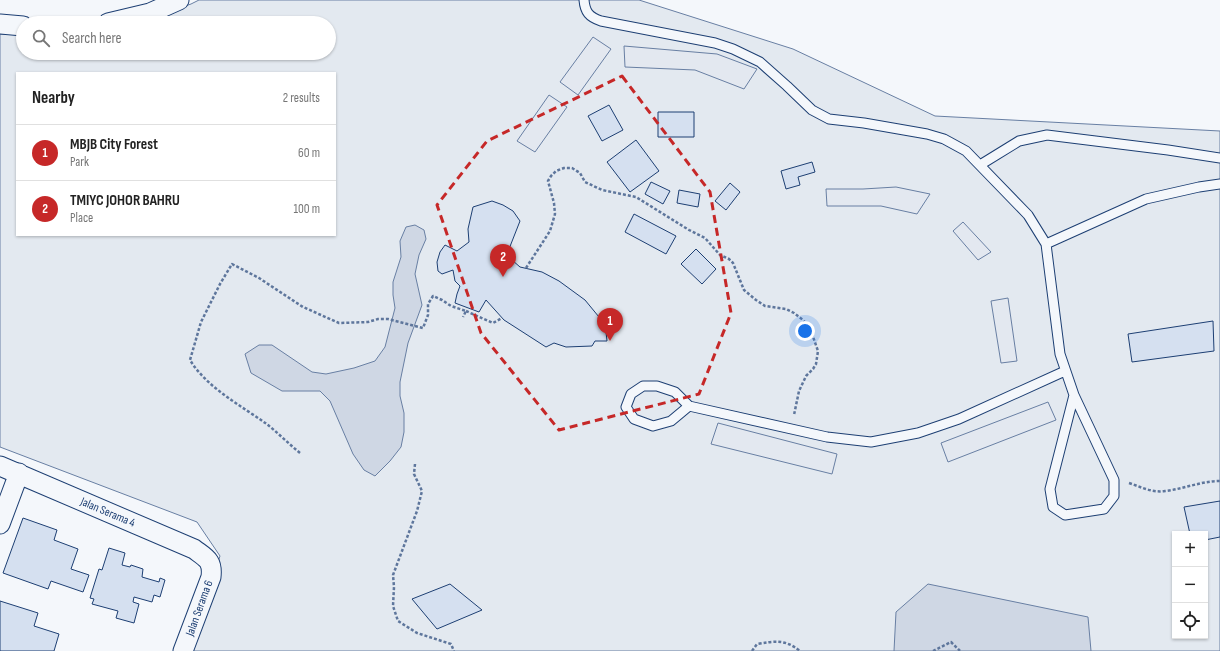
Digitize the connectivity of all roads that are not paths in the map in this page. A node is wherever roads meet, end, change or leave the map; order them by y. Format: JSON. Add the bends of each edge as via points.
{"nodes":[{"id":1,"x":179,"y":0,"type":"edge"},
{"id":2,"x":584,"y":0,"type":"edge"},
{"id":3,"x":137,"y":16,"type":"edge"},
{"id":4,"x":0,"y":24,"type":"edge"},
{"id":5,"x":16,"y":25,"type":"edge"},
{"id":6,"x":1220,"y":158,"type":"edge"},
{"id":7,"x":980,"y":165,"type":"junction"},
{"id":8,"x":1220,"y":184,"type":"edge"},
{"id":9,"x":1046,"y":244,"type":"junction"},
{"id":10,"x":1066,"y":371,"type":"junction"},
{"id":11,"x":1074,"y":396,"type":"junction"},
{"id":12,"x":688,"y":406,"type":"junction"},
{"id":13,"x":0,"y":466,"type":"edge"},
{"id":14,"x":19,"y":473,"type":"junction"},
{"id":15,"x":0,"y":524,"type":"edge"},
{"id":16,"x":211,"y":565,"type":"joint"},
{"id":17,"x":183,"y":651,"type":"edge"}],
"edges":[{"from":1,"to":3,"type":"street"},
{"from":2,"to":7,"type":"lane","via":[[590,17],[601,21],[715,43],[760,62],[812,110],[828,119],[928,134],[966,151]]},
{"from":4,"to":5,"type":"street"},
{"from":6,"to":7,"type":"lane","via":[[1047,135],[1019,141]]},
{"from":7,"to":9,"type":"lane","via":[[1028,214]]},
{"from":8,"to":9,"type":"lane","via":[[1146,199]]},
{"from":9,"to":10,"type":"lane","via":[[1060,354]]},
{"from":10,"to":11,"type":"lane"},
{"from":10,"to":12,"type":"lane","via":[[959,419],[918,433],[871,442],[827,437]]},
{"from":11,"to":11,"type":"lane","via":[[1114,480],[1114,496],[1104,509],[1065,515],[1053,507],[1050,489]]},
{"from":12,"to":12,"type":"lane","via":[[671,421],[653,426],[634,419],[626,407],[630,394],[643,386],[657,386],[675,392]]},
{"from":13,"to":14,"type":"street","name":"Jalan Serama 4"},
{"from":14,"to":15,"type":"street"},
{"from":14,"to":16,"type":"street","name":"Jalan Serama 4","via":[[194,549]]},
{"from":16,"to":17,"type":"street","name":"Jalan Serama 6","via":[[211,577]]}]}
